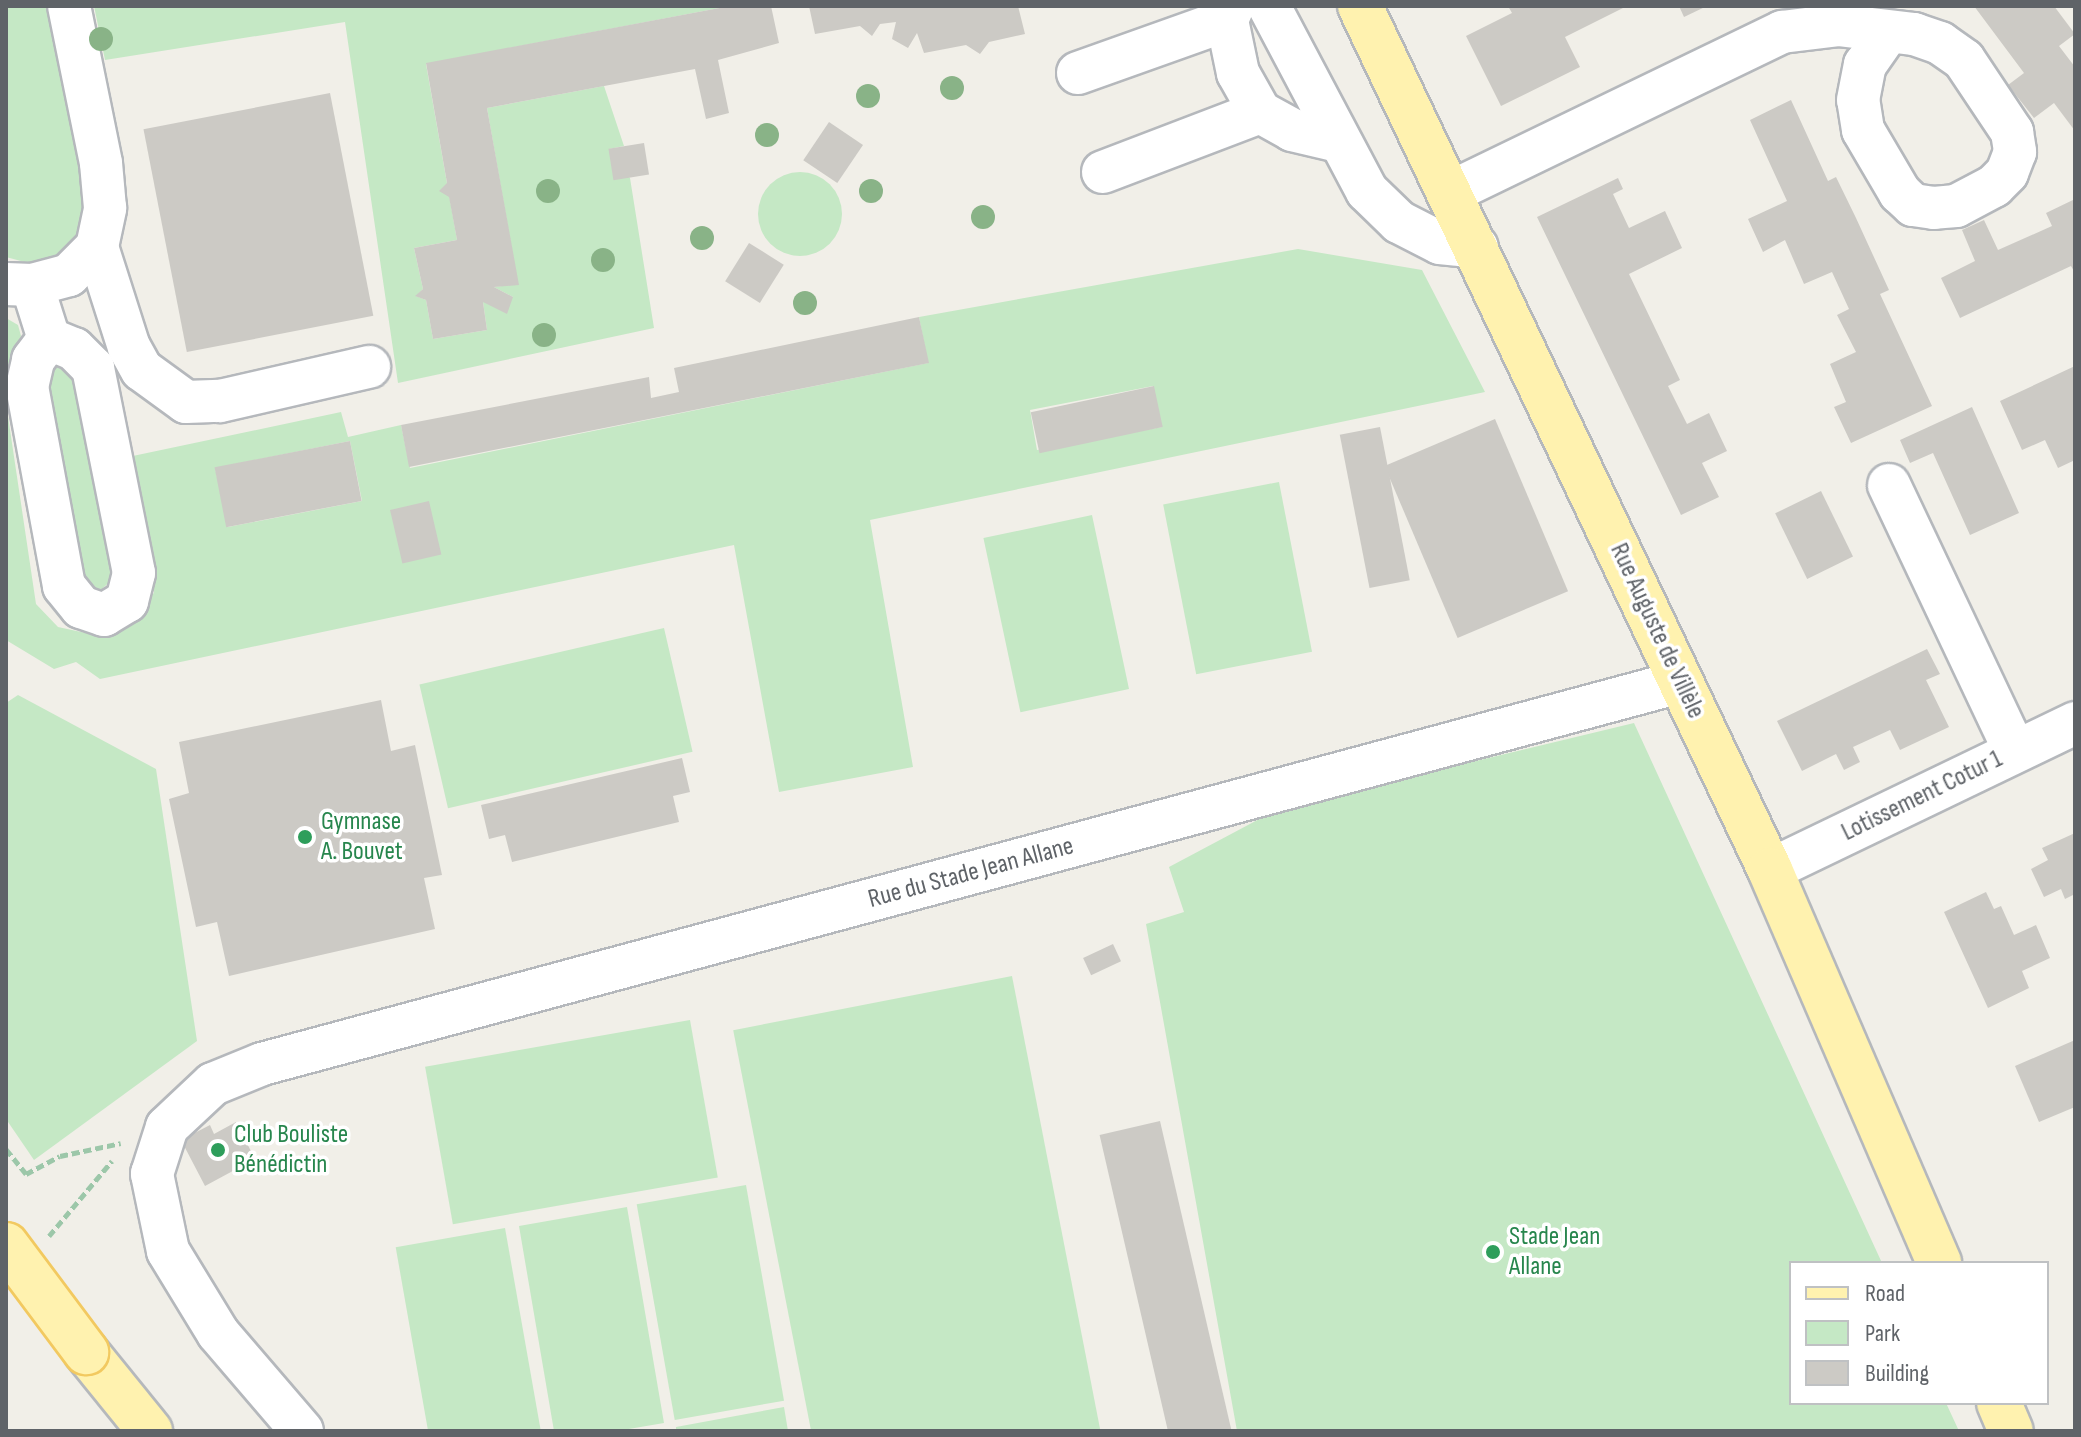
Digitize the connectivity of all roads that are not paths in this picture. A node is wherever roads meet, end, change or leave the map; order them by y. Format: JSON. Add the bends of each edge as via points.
{"nodes":[{"id":1,"x":69,"y":6,"type":"edge"},
{"id":2,"x":1269,"y":6,"type":"edge"},
{"id":3,"x":1360,"y":6,"type":"edge"},
{"id":4,"x":1230,"y":13,"type":"edge"},
{"id":5,"x":1775,"y":19,"type":"edge"},
{"id":6,"x":1932,"y":24,"type":"edge"},
{"id":7,"x":1888,"y":32,"type":"junction"},
{"id":8,"x":1078,"y":73,"type":"dead end"},
{"id":9,"x":1260,"y":112,"type":"junction"},
{"id":10,"x":1339,"y":141,"type":"junction"},
{"id":11,"x":1103,"y":172,"type":"dead end"},
{"id":12,"x":1451,"y":192,"type":"junction"},
{"id":13,"x":97,"y":247,"type":"junction"},
{"id":14,"x":1477,"y":247,"type":"junction"},
{"id":15,"x":19,"y":284,"type":"edge"},
{"id":16,"x":49,"y":339,"type":"junction"},
{"id":17,"x":369,"y":367,"type":"dead end"},
{"id":18,"x":1889,"y":485,"type":"dead end"},
{"id":19,"x":1680,"y":682,"type":"junction"},
{"id":20,"x":2075,"y":723,"type":"edge"},
{"id":21,"x":2015,"y":751,"type":"junction"},
{"id":22,"x":1770,"y":870,"type":"junction"},
{"id":23,"x":25,"y":1244,"type":"edge"},
{"id":24,"x":1938,"y":1261,"type":"edge"},
{"id":25,"x":2000,"y":1405,"type":"edge"},
{"id":26,"x":150,"y":1431,"type":"edge"},
{"id":27,"x":302,"y":1431,"type":"edge"},
{"id":28,"x":2011,"y":1431,"type":"edge"}],
"edges":[{"from":1,"to":13,"type":"street","via":[[101,163],[105,208]]},
{"from":2,"to":10,"type":"street"},
{"from":3,"to":12,"type":"main road","name":"Rue Auguste de Villèle"},
{"from":4,"to":8,"type":"street"},
{"from":4,"to":9,"type":"street","via":[[1238,73]]},
{"from":5,"to":7,"type":"street"},
{"from":5,"to":12,"type":"street"},
{"from":6,"to":7,"type":"street"},
{"from":6,"to":7,"type":"street","via":[[1964,60],[2012,132],[2015,152],[2007,173],[1994,186],[1956,206],[1913,205],[1900,193],[1863,130],[1858,100],[1865,65]]},
{"from":9,"to":10,"type":"street","via":[[1292,130]]},
{"from":9,"to":11,"type":"street"},
{"from":10,"to":14,"type":"street","via":[[1367,191],[1399,222],[1440,243]]},
{"from":12,"to":14,"type":"main road","name":"Rue Auguste de Villèle"},
{"from":13,"to":15,"type":"street","via":[[69,275]]},
{"from":13,"to":17,"type":"street","via":[[129,347],[142,370],[186,402],[220,401]]},
{"from":14,"to":19,"type":"main road","name":"Rue Auguste de Villèle"},
{"from":15,"to":16,"type":"street"},
{"from":16,"to":16,"type":"street","via":[[74,349],[93,368],[134,573],[127,601],[104,615],[81,607],[64,586],[27,387],[33,360]]},
{"from":18,"to":21,"type":"street"},
{"from":19,"to":22,"type":"main road","name":"Rue Auguste de Villèle"},
{"from":19,"to":27,"type":"street","name":"Rue du Stade Jean Allane","via":[[262,1064],[213,1084],[167,1127],[152,1174],[168,1251],[218,1333]]},
{"from":20,"to":21,"type":"street","name":"Lotissement Cotur 1"},
{"from":21,"to":22,"type":"street","name":"Lotissement Cotur 1"},
{"from":22,"to":24,"type":"main road","name":"Rue Auguste de Villèle"},
{"from":23,"to":26,"type":"main road","bridge":true,"via":[[86,1352]]},
{"from":25,"to":28,"type":"main road"}]}
